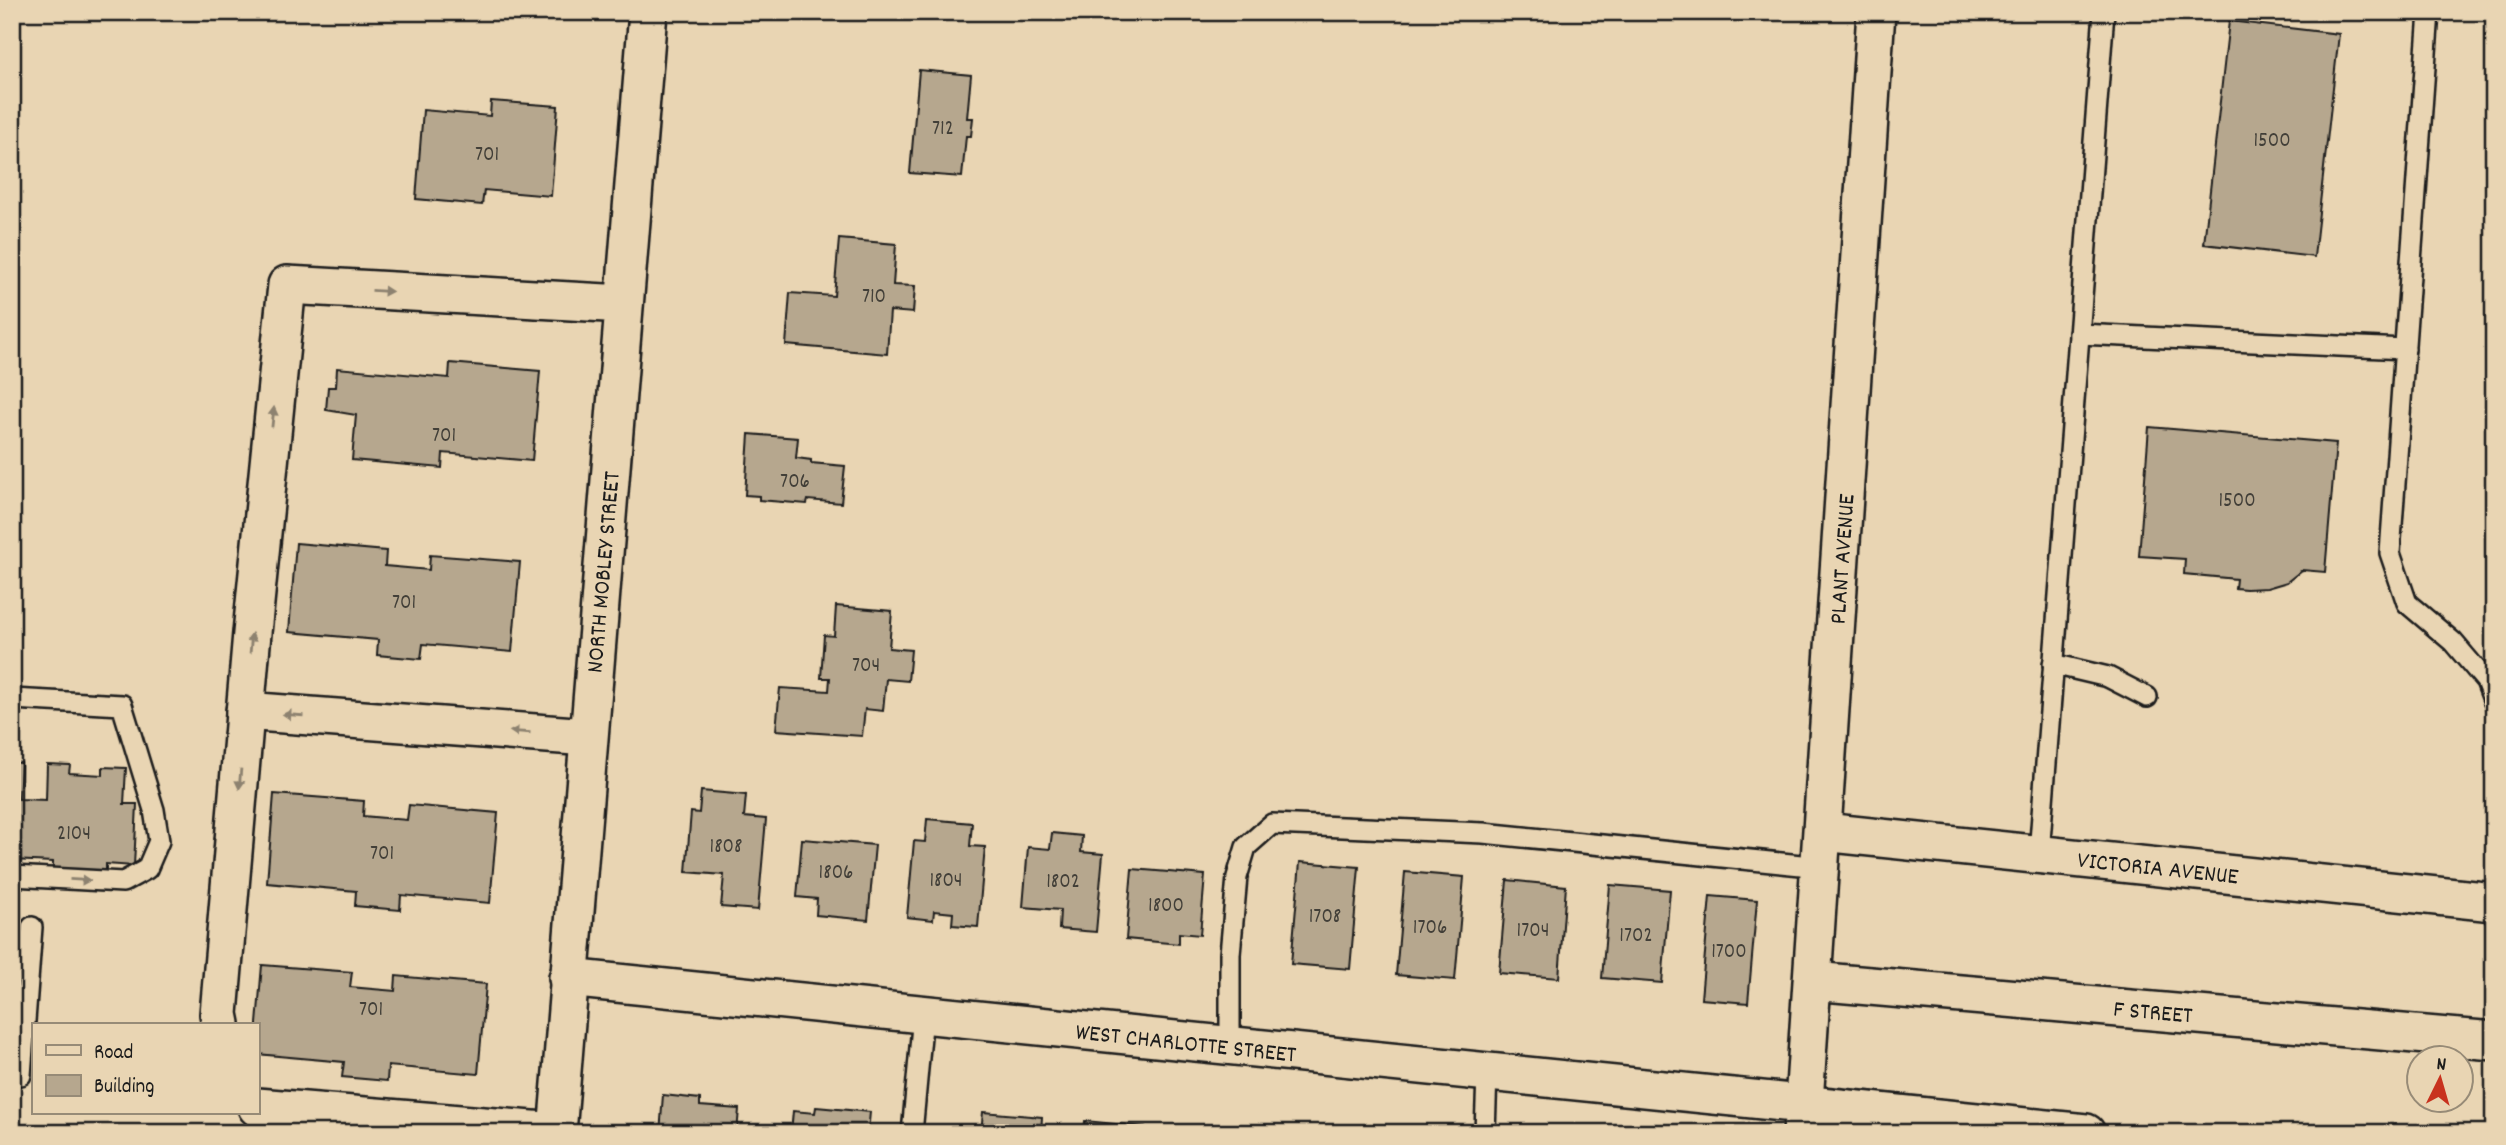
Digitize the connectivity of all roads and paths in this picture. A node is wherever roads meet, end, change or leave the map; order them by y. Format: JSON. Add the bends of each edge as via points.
{"nodes":[{"id":1,"x":648,"y":12,"type":"edge"},
{"id":2,"x":1876,"y":12,"type":"edge"},
{"id":3,"x":2104,"y":12,"type":"edge"},
{"id":4,"x":2429,"y":12,"type":"edge"},
{"id":5,"x":624,"y":304,"type":"junction"},
{"id":6,"x":2079,"y":334,"type":"junction"},
{"id":7,"x":2405,"y":349,"type":"junction"},
{"id":8,"x":2053,"y":664,"type":"junction"},
{"id":9,"x":2147,"y":697,"type":"dead end"},
{"id":10,"x":12,"y":699,"type":"edge"},
{"id":11,"x":2494,"y":702,"type":"edge"},
{"id":12,"x":245,"y":711,"type":"junction"},
{"id":13,"x":588,"y":737,"type":"junction"},
{"id":14,"x":1823,"y":832,"type":"junction"},
{"id":15,"x":2039,"y":855,"type":"junction"},
{"id":16,"x":1821,"y":867,"type":"junction"},
{"id":17,"x":12,"y":876,"type":"edge"},
{"id":18,"x":2494,"y":902,"type":"edge"},
{"id":19,"x":32,"y":927,"type":"dead end"},
{"id":20,"x":568,"y":978,"type":"junction"},
{"id":21,"x":1812,"y":981,"type":"junction"},
{"id":22,"x":923,"y":1015,"type":"junction"},
{"id":23,"x":221,"y":1023,"type":"edge"},
{"id":24,"x":2494,"y":1041,"type":"edge"},
{"id":25,"x":1230,"y":1046,"type":"junction"},
{"id":26,"x":1487,"y":1073,"type":"junction"},
{"id":27,"x":12,"y":1074,"type":"edge"},
{"id":28,"x":259,"y":1107,"type":"edge"},
{"id":29,"x":1803,"y":1119,"type":"edge"},
{"id":30,"x":557,"y":1133,"type":"edge"},
{"id":31,"x":912,"y":1133,"type":"edge"},
{"id":32,"x":1486,"y":1133,"type":"edge"},
{"id":33,"x":2086,"y":1133,"type":"edge"}],
"edges":[{"from":1,"to":5,"type":"street","name":"NORTH MOBLEY STREET"},
{"from":2,"to":14,"type":"street","name":"PLANT AVENUE"},
{"from":3,"to":6,"type":"lane"},
{"from":4,"to":7,"type":"lane"},
{"from":12,"to":5,"type":"street","one_way":true,"via":[[287,285]]},
{"from":5,"to":13,"type":"street","name":"NORTH MOBLEY STREET"},
{"from":6,"to":7,"type":"lane"},
{"from":6,"to":8,"type":"lane"},
{"from":7,"to":11,"type":"lane","via":[[2390,553],[2407,603],[2453,642],[2486,681]]},
{"from":8,"to":9,"type":"lane","via":[[2108,677]]},
{"from":8,"to":15,"type":"lane"},
{"from":17,"to":10,"type":"lane","one_way":true,"via":[[123,882],[147,869],[159,841],[122,705]]},
{"from":13,"to":12,"type":"street","one_way":true},
{"from":12,"to":23,"type":"street","one_way":true},
{"from":13,"to":20,"type":"street","name":"NORTH MOBLEY STREET"},
{"from":14,"to":15,"type":"street","name":"VICTORIA AVENUE"},
{"from":14,"to":16,"type":"street","name":"PLANT AVENUE"},
{"from":15,"to":18,"type":"street","name":"VICTORIA AVENUE"},
{"from":16,"to":21,"type":"street","name":"PLANT AVENUE"},
{"from":16,"to":25,"type":"lane","via":[[1483,833],[1272,824],[1246,846],[1237,877],[1230,954]]},
{"from":19,"to":27,"type":"lane","via":[[22,1075]]},
{"from":20,"to":22,"type":"street","name":"WEST CHARLOTTE STREET"},
{"from":20,"to":30,"type":"street","name":"NORTH MOBLEY STREET"},
{"from":21,"to":24,"type":"street","name":"F STREET"},
{"from":21,"to":29,"type":"street","name":"PLANT AVENUE"},
{"from":22,"to":25,"type":"street","name":"WEST CHARLOTTE STREET"},
{"from":22,"to":31,"type":"lane"},
{"from":25,"to":26,"type":"street","name":"WEST CHARLOTTE STREET"},
{"from":26,"to":29,"type":"street","name":"WEST CHARLOTTE STREET"},
{"from":26,"to":32,"type":"lane"},
{"from":28,"to":30,"type":"street"},
{"from":29,"to":33,"type":"street","name":"WEST CHARLOTTE STREET"}]}
